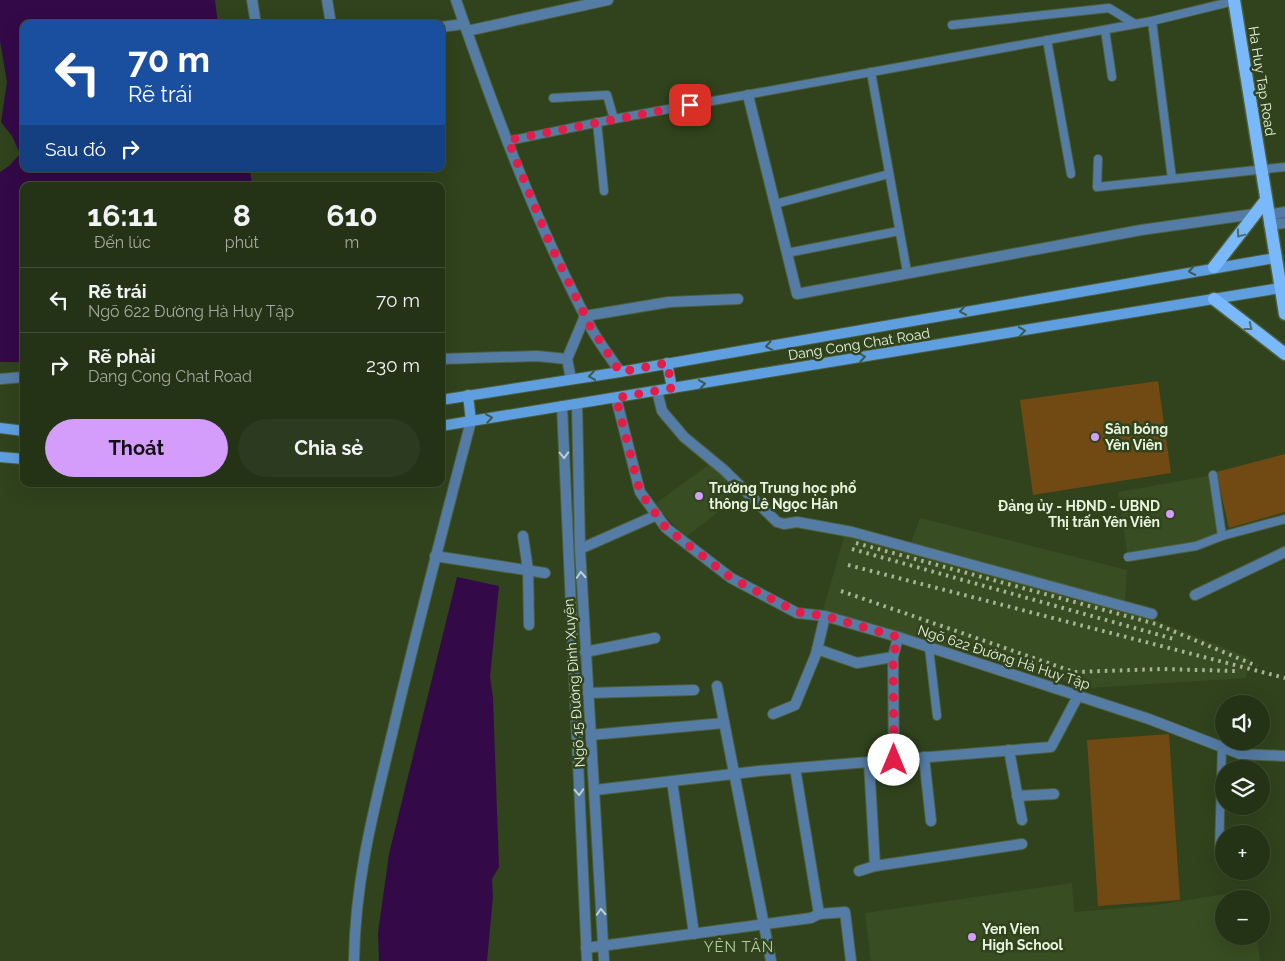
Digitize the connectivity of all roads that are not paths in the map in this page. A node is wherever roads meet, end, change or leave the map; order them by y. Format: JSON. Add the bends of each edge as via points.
{"nodes":[{"id":1,"x":252,"y":0,"type":"edge"},
{"id":2,"x":327,"y":0,"type":"edge"},
{"id":3,"x":456,"y":0,"type":"edge"},
{"id":4,"x":607,"y":0,"type":"edge"},
{"id":5,"x":1234,"y":1,"type":"edge"},
{"id":6,"x":255,"y":20,"type":"edge"},
{"id":7,"x":330,"y":20,"type":"edge"},
{"id":8,"x":1152,"y":21,"type":"junction"},
{"id":9,"x":1135,"y":24,"type":"junction"},
{"id":10,"x":952,"y":26,"type":"dead end"},
{"id":11,"x":445,"y":27,"type":"edge"},
{"id":12,"x":465,"y":27,"type":"junction"},
{"id":13,"x":1105,"y":30,"type":"junction"},
{"id":14,"x":1047,"y":40,"type":"junction"},
{"id":15,"x":871,"y":72,"type":"junction"},
{"id":16,"x":1112,"y":77,"type":"dead end"},
{"id":17,"x":748,"y":95,"type":"junction"},
{"id":18,"x":553,"y":98,"type":"dead end"},
{"id":19,"x":614,"y":118,"type":"junction"},
{"id":20,"x":597,"y":122,"type":"junction"},
{"id":21,"x":508,"y":140,"type":"junction"},
{"id":22,"x":1098,"y":158,"type":"dead end"},
{"id":23,"x":1285,"y":167,"type":"edge"},
{"id":24,"x":1261,"y":168,"type":"junction"},
{"id":25,"x":889,"y":174,"type":"junction"},
{"id":26,"x":1071,"y":174,"type":"dead end"},
{"id":27,"x":1172,"y":178,"type":"junction"},
{"id":28,"x":604,"y":191,"type":"dead end"},
{"id":29,"x":1266,"y":200,"type":"junction"},
{"id":30,"x":775,"y":204,"type":"junction"},
{"id":31,"x":1285,"y":212,"type":"edge"},
{"id":32,"x":1254,"y":214,"type":"junction"},
{"id":33,"x":1269,"y":220,"type":"junction"},
{"id":34,"x":1285,"y":223,"type":"edge"},
{"id":35,"x":899,"y":231,"type":"junction"},
{"id":36,"x":787,"y":253,"type":"junction"},
{"id":37,"x":1275,"y":258,"type":"junction"},
{"id":38,"x":1214,"y":267,"type":"junction"},
{"id":39,"x":907,"y":272,"type":"junction"},
{"id":40,"x":1280,"y":288,"type":"junction"},
{"id":41,"x":738,"y":299,"type":"dead end"},
{"id":42,"x":1214,"y":299,"type":"junction"},
{"id":43,"x":1285,"y":314,"type":"edge"},
{"id":44,"x":585,"y":316,"type":"junction"},
{"id":45,"x":1285,"y":354,"type":"edge"},
{"id":46,"x":567,"y":359,"type":"junction"},
{"id":47,"x":445,"y":360,"type":"edge"},
{"id":48,"x":667,"y":363,"type":"junction"},
{"id":49,"x":620,"y":372,"type":"junction"},
{"id":50,"x":20,"y":377,"type":"edge"},
{"id":51,"x":0,"y":378,"type":"edge"},
{"id":52,"x":570,"y":379,"type":"junction"},
{"id":53,"x":672,"y":388,"type":"junction"},
{"id":54,"x":657,"y":391,"type":"junction"},
{"id":55,"x":468,"y":395,"type":"junction"},
{"id":56,"x":616,"y":398,"type":"junction"},
{"id":57,"x":445,"y":399,"type":"edge"},
{"id":58,"x":577,"y":404,"type":"junction"},
{"id":59,"x":562,"y":406,"type":"junction"},
{"id":60,"x":471,"y":421,"type":"junction"},
{"id":61,"x":445,"y":425,"type":"edge"},
{"id":62,"x":0,"y":428,"type":"edge"},
{"id":63,"x":20,"y":430,"type":"edge"},
{"id":64,"x":0,"y":456,"type":"edge"},
{"id":65,"x":20,"y":458,"type":"edge"},
{"id":66,"x":1213,"y":476,"type":"dead end"},
{"id":67,"x":657,"y":515,"type":"junction"},
{"id":68,"x":1285,"y":519,"type":"edge"},
{"id":69,"x":524,"y":536,"type":"dead end"},
{"id":70,"x":1222,"y":536,"type":"junction"},
{"id":71,"x":580,"y":549,"type":"junction"},
{"id":72,"x":1285,"y":552,"type":"edge"},
{"id":73,"x":435,"y":556,"type":"junction"},
{"id":74,"x":1128,"y":557,"type":"dead end"},
{"id":75,"x":528,"y":570,"type":"junction"},
{"id":76,"x":545,"y":573,"type":"dead end"},
{"id":77,"x":1195,"y":596,"type":"dead end"},
{"id":78,"x":1152,"y":614,"type":"dead end"},
{"id":79,"x":825,"y":616,"type":"junction"},
{"id":80,"x":529,"y":625,"type":"dead end"},
{"id":81,"x":898,"y":637,"type":"junction"},
{"id":82,"x":655,"y":638,"type":"dead end"},
{"id":83,"x":929,"y":648,"type":"junction"},
{"id":84,"x":817,"y":649,"type":"junction"},
{"id":85,"x":585,"y":652,"type":"junction"},
{"id":86,"x":893,"y":657,"type":"junction"},
{"id":87,"x":573,"y":678,"type":"junction"},
{"id":88,"x":587,"y":678,"type":"junction"},
{"id":89,"x":717,"y":686,"type":"dead end"},
{"id":90,"x":694,"y":690,"type":"dead end"},
{"id":91,"x":588,"y":694,"type":"junction"},
{"id":92,"x":1078,"y":696,"type":"junction"},
{"id":93,"x":773,"y":714,"type":"dead end"},
{"id":94,"x":937,"y":716,"type":"dead end"},
{"id":95,"x":724,"y":723,"type":"junction"},
{"id":96,"x":591,"y":735,"type":"junction"},
{"id":97,"x":1215,"y":744,"type":"edge"},
{"id":98,"x":1009,"y":750,"type":"junction"},
{"id":99,"x":1222,"y":750,"type":"edge"},
{"id":100,"x":1230,"y":750,"type":"edge"},
{"id":101,"x":1285,"y":756,"type":"edge"},
{"id":102,"x":924,"y":757,"type":"junction"},
{"id":103,"x":894,"y":760,"type":"junction"},
{"id":104,"x":869,"y":762,"type":"junction"},
{"id":105,"x":796,"y":768,"type":"junction"},
{"id":106,"x":733,"y":774,"type":"junction"},
{"id":107,"x":672,"y":781,"type":"junction"},
{"id":108,"x":595,"y":790,"type":"junction"},
{"id":109,"x":1054,"y":794,"type":"dead end"},
{"id":110,"x":1017,"y":796,"type":"junction"},
{"id":111,"x":1022,"y":820,"type":"dead end"},
{"id":112,"x":931,"y":821,"type":"dead end"},
{"id":113,"x":1220,"y":825,"type":"edge"},
{"id":114,"x":1022,"y":844,"type":"dead end"},
{"id":115,"x":875,"y":866,"type":"junction"},
{"id":116,"x":859,"y":871,"type":"dead end"},
{"id":117,"x":819,"y":914,"type":"junction"},
{"id":118,"x":763,"y":925,"type":"junction"},
{"id":119,"x":694,"y":934,"type":"junction"},
{"id":120,"x":603,"y":947,"type":"junction"},
{"id":121,"x":586,"y":948,"type":"junction"},
{"id":122,"x":354,"y":961,"type":"edge"},
{"id":123,"x":587,"y":961,"type":"edge"},
{"id":124,"x":604,"y":961,"type":"edge"},
{"id":125,"x":771,"y":961,"type":"edge"},
{"id":126,"x":851,"y":961,"type":"edge"}],
"edges":[{"from":1,"to":6,"type":"street"},
{"from":2,"to":7,"type":"street"},
{"from":3,"to":12,"type":"street"},
{"from":4,"to":12,"type":"street"},
{"from":5,"to":8,"type":"lane"},
{"from":5,"to":24,"type":"main road","name":"Ha Huy Tap Road"},
{"from":8,"to":9,"type":"lane"},
{"from":8,"to":27,"type":"lane"},
{"from":9,"to":10,"type":"lane","via":[[1109,8]]},
{"from":9,"to":13,"type":"lane"},
{"from":11,"to":12,"type":"street"},
{"from":12,"to":21,"type":"street"},
{"from":13,"to":14,"type":"lane"},
{"from":13,"to":16,"type":"lane"},
{"from":14,"to":15,"type":"lane"},
{"from":14,"to":26,"type":"lane"},
{"from":15,"to":17,"type":"lane"},
{"from":15,"to":25,"type":"lane"},
{"from":17,"to":19,"type":"lane"},
{"from":17,"to":30,"type":"street"},
{"from":18,"to":19,"type":"lane","via":[[607,95]]},
{"from":19,"to":20,"type":"lane"},
{"from":20,"to":21,"type":"lane"},
{"from":20,"to":28,"type":"lane"},
{"from":21,"to":44,"type":"street","via":[[549,242]]},
{"from":22,"to":27,"type":"lane","via":[[1097,187]]},
{"from":23,"to":24,"type":"lane"},
{"from":24,"to":27,"type":"lane"},
{"from":24,"to":29,"type":"main road","name":"Ha Huy Tap Road"},
{"from":25,"to":30,"type":"lane"},
{"from":25,"to":35,"type":"lane"},
{"from":29,"to":32,"type":"main road"},
{"from":29,"to":33,"type":"main road","name":"Ha Huy Tap Road"},
{"from":30,"to":36,"type":"street"},
{"from":31,"to":33,"type":"street"},
{"from":32,"to":38,"type":"main road","one_way":true},
{"from":32,"to":39,"type":"street","via":[[1141,230]]},
{"from":33,"to":34,"type":"street"},
{"from":33,"to":37,"type":"main road","name":"Ha Huy Tap Road"},
{"from":35,"to":36,"type":"lane"},
{"from":35,"to":39,"type":"lane"},
{"from":36,"to":39,"type":"street","via":[[797,294]]},
{"from":37,"to":38,"type":"main road","name":"Dang Cong Chat Road"},
{"from":37,"to":40,"type":"main road","name":"Ha Huy Tap Road"},
{"from":38,"to":48,"type":"main road","name":"Dang Cong Chat Road","one_way":true},
{"from":40,"to":42,"type":"main road","name":"Dang Cong Chat Road"},
{"from":40,"to":43,"type":"main road","name":"Ha Huy Tap Road"},
{"from":41,"to":44,"type":"street","via":[[669,302]]},
{"from":42,"to":45,"type":"main road","one_way":true},
{"from":53,"to":42,"type":"main road","name":"Dang Cong Chat Road","one_way":true},
{"from":44,"to":46,"type":"street"},
{"from":44,"to":49,"type":"street"},
{"from":46,"to":47,"type":"street","via":[[537,356]]},
{"from":46,"to":52,"type":"street"},
{"from":48,"to":49,"type":"main road","name":"Dang Cong Chat Road"},
{"from":48,"to":53,"type":"main road"},
{"from":49,"to":52,"type":"main road","name":"Dang Cong Chat Road","one_way":true},
{"from":50,"to":51,"type":"street"},
{"from":52,"to":55,"type":"main road","name":"Dang Cong Chat Road"},
{"from":53,"to":54,"type":"main road","name":"Dang Cong Chat Road"},
{"from":54,"to":56,"type":"main road","name":"Dang Cong Chat Road"},
{"from":54,"to":78,"type":"street","via":[[662,411],[684,437],[724,470],[777,522],[797,522],[852,532]]},
{"from":55,"to":57,"type":"main road","name":"Dang Cong Chat Road"},
{"from":55,"to":60,"type":"main road"},
{"from":56,"to":58,"type":"main road","name":"Dang Cong Chat Road"},
{"from":56,"to":67,"type":"street","name":"Ngõ 622 Đường Hà Huy Tập","via":[[640,492]]},
{"from":58,"to":59,"type":"main road","name":"Dang Cong Chat Road"},
{"from":58,"to":71,"type":"street","name":"Ngõ 15 Đường Đình Xuyên"},
{"from":60,"to":59,"type":"main road","name":"Dang Cong Chat Road","one_way":true},
{"from":59,"to":87,"type":"street","name":"Ngõ 15 Đường Đình Xuyên","one_way":true},
{"from":60,"to":61,"type":"main road","name":"Dang Cong Chat Road"},
{"from":60,"to":73,"type":"street"},
{"from":62,"to":63,"type":"main road"},
{"from":64,"to":65,"type":"main road"},
{"from":66,"to":70,"type":"lane"},
{"from":67,"to":71,"type":"street"},
{"from":67,"to":79,"type":"street","name":"Ngõ 622 Đường Hà Huy Tập","via":[[666,528],[731,578],[797,612]]},
{"from":68,"to":70,"type":"lane"},
{"from":69,"to":75,"type":"street"},
{"from":70,"to":74,"type":"lane","via":[[1196,546]]},
{"from":85,"to":71,"type":"street","name":"Ngõ 15 Đường Đình Xuyên","one_way":true},
{"from":72,"to":77,"type":"street"},
{"from":73,"to":75,"type":"street"},
{"from":73,"to":122,"type":"street","via":[[363,858],[355,915]]},
{"from":75,"to":76,"type":"street"},
{"from":75,"to":80,"type":"street"},
{"from":79,"to":81,"type":"street","name":"Ngõ 622 Đường Hà Huy Tập"},
{"from":79,"to":84,"type":"street"},
{"from":81,"to":83,"type":"street","name":"Ngõ 622 Đường Hà Huy Tập"},
{"from":81,"to":86,"type":"street"},
{"from":82,"to":85,"type":"street"},
{"from":83,"to":92,"type":"street","name":"Ngõ 622 Đường Hà Huy Tập"},
{"from":83,"to":94,"type":"lane"},
{"from":84,"to":86,"type":"street","via":[[857,663]]},
{"from":84,"to":93,"type":"street","via":[[795,705]]},
{"from":85,"to":88,"type":"street","name":"Ngõ 15 Đường Đình Xuyên"},
{"from":86,"to":103,"type":"street"},
{"from":87,"to":88,"type":"street"},
{"from":87,"to":121,"type":"street","name":"Ngõ 15 Đường Đình Xuyên","one_way":true},
{"from":88,"to":91,"type":"street","name":"Ngõ 15 Đường Đình Xuyên"},
{"from":89,"to":95,"type":"street"},
{"from":90,"to":91,"type":"street"},
{"from":91,"to":96,"type":"street","name":"Ngõ 15 Đường Đình Xuyên"},
{"from":92,"to":97,"type":"street","name":"Ngõ 622 Đường Hà Huy Tập"},
{"from":92,"to":98,"type":"street","via":[[1051,747]]},
{"from":95,"to":96,"type":"street"},
{"from":95,"to":106,"type":"street"},
{"from":96,"to":108,"type":"street","name":"Ngõ 15 Đường Đình Xuyên"},
{"from":98,"to":102,"type":"street"},
{"from":98,"to":110,"type":"street"},
{"from":99,"to":113,"type":"lane"},
{"from":100,"to":101,"type":"street","name":"Ngõ 622 Đường Hà Huy Tập","via":[[1240,754]]},
{"from":102,"to":103,"type":"street"},
{"from":102,"to":112,"type":"street"},
{"from":103,"to":104,"type":"street"},
{"from":104,"to":105,"type":"street"},
{"from":104,"to":115,"type":"street"},
{"from":105,"to":106,"type":"street"},
{"from":105,"to":117,"type":"street"},
{"from":106,"to":107,"type":"street"},
{"from":106,"to":118,"type":"street"},
{"from":107,"to":108,"type":"street"},
{"from":107,"to":119,"type":"street"},
{"from":120,"to":108,"type":"street","name":"Ngõ 15 Đường Đình Xuyên","one_way":true},
{"from":109,"to":110,"type":"street"},
{"from":110,"to":111,"type":"street"},
{"from":114,"to":115,"type":"street"},
{"from":115,"to":116,"type":"street"},
{"from":117,"to":118,"type":"street"},
{"from":117,"to":126,"type":"street","via":[[845,912]]},
{"from":118,"to":119,"type":"street"},
{"from":118,"to":125,"type":"street"},
{"from":119,"to":120,"type":"street"},
{"from":120,"to":121,"type":"street"},
{"from":120,"to":124,"type":"street","name":"Ngõ 15 Đường Đình Xuyên"},
{"from":121,"to":123,"type":"street","name":"Ngõ 15 Đường Đình Xuyên"}]}
